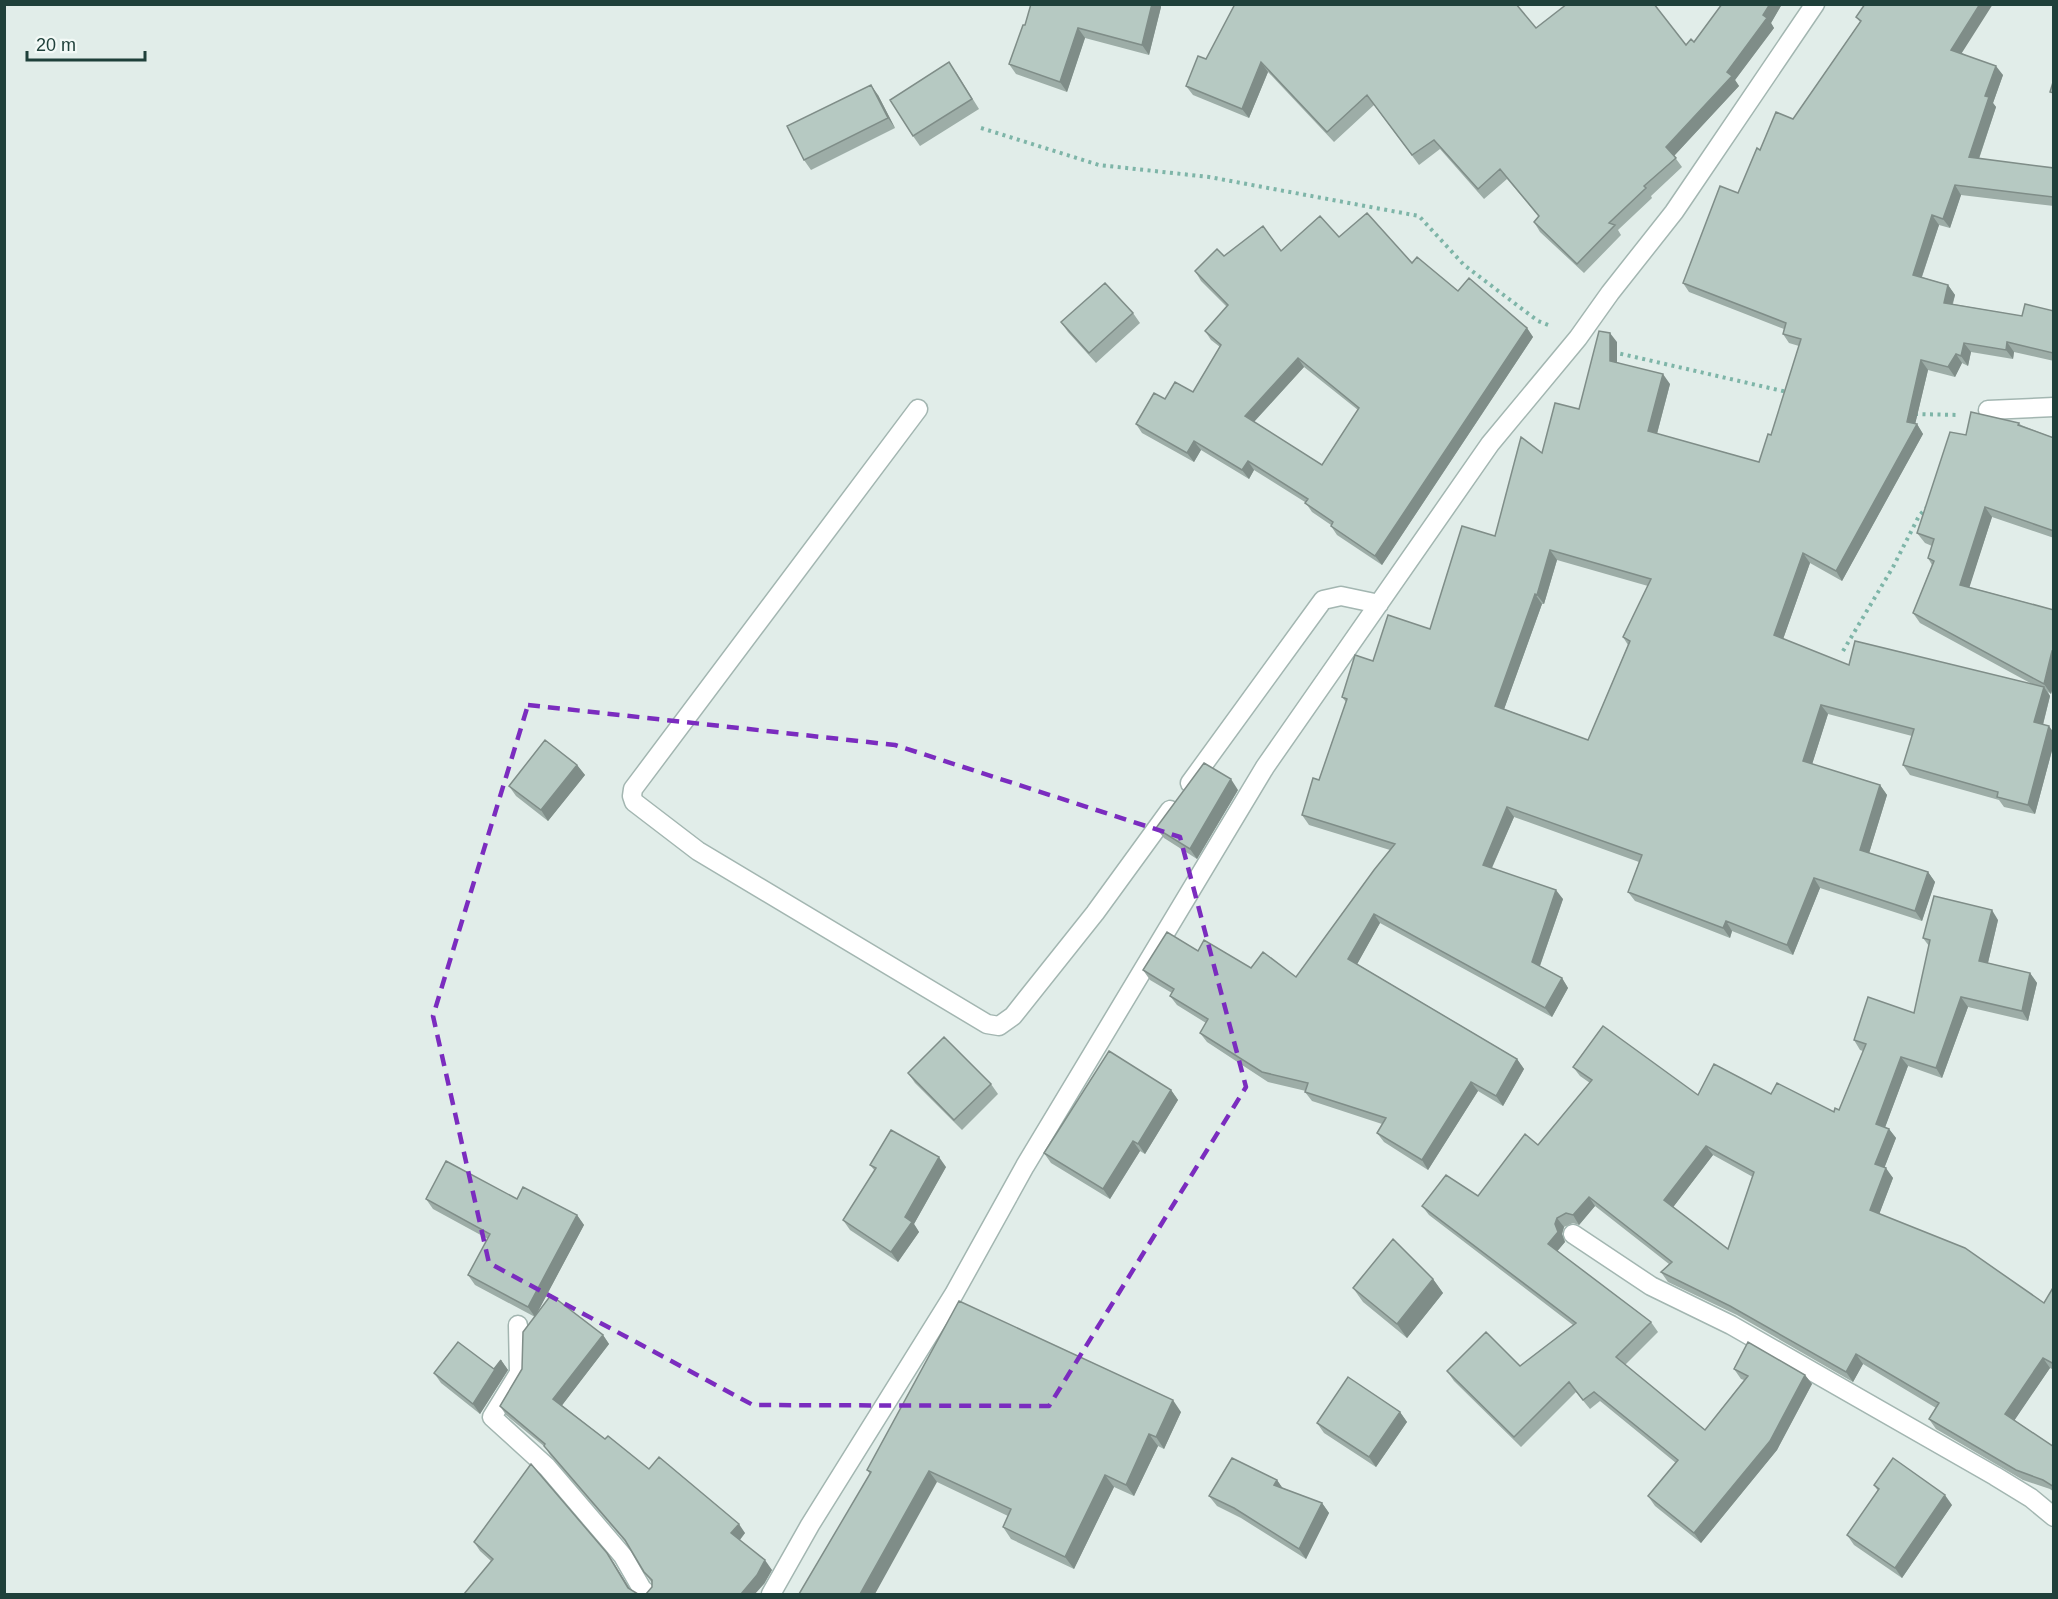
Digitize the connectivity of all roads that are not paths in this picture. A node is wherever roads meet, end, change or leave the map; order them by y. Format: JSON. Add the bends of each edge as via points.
{"nodes":[{"id":1,"x":1815,"y":4,"type":"edge"},
{"id":2,"x":2054,"y":407,"type":"edge"},
{"id":3,"x":918,"y":410,"type":"dead end"},
{"id":4,"x":1988,"y":410,"type":"road end"},
{"id":5,"x":1379,"y":604,"type":"junction"},
{"id":6,"x":1573,"y":1234,"type":"edge"},
{"id":7,"x":518,"y":1325,"type":"dead end"},
{"id":8,"x":2054,"y":1517,"type":"edge"},
{"id":9,"x":648,"y":1594,"type":"edge"},
{"id":10,"x":771,"y":1594,"type":"edge"}],
"edges":[{"from":1,"to":5,"type":"street","via":[[1674,212],[1578,338],[1490,444]]},
{"from":2,"to":4,"type":"street"},
{"from":3,"to":5,"type":"street","via":[[633,789],[632,796],[642,809],[698,851],[987,1024],[999,1026],[1013,1016],[1095,912],[1323,600],[1341,596]]},
{"from":5,"to":10,"type":"street","via":[[1265,767],[1025,1167],[954,1294]]},
{"from":6,"to":8,"type":"street","via":[[1651,1286],[1731,1325],[1995,1476]]},
{"from":7,"to":9,"type":"street","via":[[519,1373],[492,1417],[547,1467],[623,1556]]}]}
